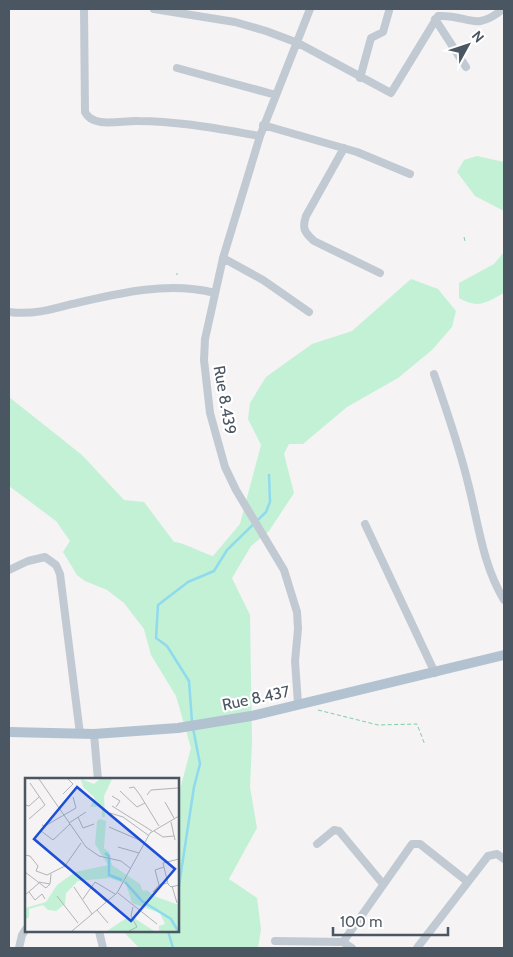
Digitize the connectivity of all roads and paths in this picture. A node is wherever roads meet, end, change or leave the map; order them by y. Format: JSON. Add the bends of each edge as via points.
{"nodes":[{"id":1,"x":84,"y":9,"type":"edge"},
{"id":2,"x":154,"y":9,"type":"edge"},
{"id":3,"x":310,"y":9,"type":"edge"},
{"id":4,"x":502,"y":9,"type":"edge"},
{"id":5,"x":389,"y":12,"type":"dead end"},
{"id":6,"x":435,"y":18,"type":"junction"},
{"id":7,"x":298,"y":43,"type":"junction"},
{"id":8,"x":466,"y":67,"type":"dead end"},
{"id":9,"x":177,"y":68,"type":"dead end"},
{"id":10,"x":360,"y":78,"type":"junction"},
{"id":11,"x":276,"y":95,"type":"junction"},
{"id":12,"x":263,"y":125,"type":"junction"},
{"id":13,"x":260,"y":136,"type":"junction"},
{"id":14,"x":344,"y":148,"type":"junction"},
{"id":15,"x":410,"y":174,"type":"dead end"},
{"id":16,"x":464,"y":237,"type":"dead end"},
{"id":17,"x":465,"y":241,"type":"dead end"},
{"id":18,"x":223,"y":258,"type":"junction"},
{"id":19,"x":380,"y":274,"type":"dead end"},
{"id":20,"x":215,"y":293,"type":"junction"},
{"id":21,"x":9,"y":312,"type":"edge"},
{"id":22,"x":309,"y":312,"type":"dead end"},
{"id":23,"x":434,"y":374,"type":"dead end"},
{"id":24,"x":365,"y":524,"type":"dead end"},
{"id":25,"x":9,"y":570,"type":"edge"},
{"id":26,"x":504,"y":600,"type":"edge"},
{"id":27,"x":504,"y":655,"type":"edge"},
{"id":28,"x":435,"y":672,"type":"junction"},
{"id":29,"x":298,"y":704,"type":"junction"},
{"id":30,"x":314,"y":709,"type":"dead end"},
{"id":31,"x":9,"y":732,"type":"edge"},
{"id":32,"x":80,"y":734,"type":"junction"},
{"id":33,"x":94,"y":734,"type":"junction"},
{"id":34,"x":424,"y":745,"type":"dead end"},
{"id":35,"x":98,"y":778,"type":"edge"},
{"id":36,"x":317,"y":844,"type":"dead end"},
{"id":37,"x":504,"y":859,"type":"edge"},
{"id":38,"x":468,"y":882,"type":"junction"},
{"id":39,"x":383,"y":884,"type":"junction"},
{"id":40,"x":25,"y":930,"type":"edge"},
{"id":41,"x":99,"y":932,"type":"edge"},
{"id":42,"x":275,"y":941,"type":"dead end"},
{"id":43,"x":343,"y":942,"type":"junction"},
{"id":44,"x":19,"y":948,"type":"edge"},
{"id":45,"x":103,"y":948,"type":"edge"},
{"id":46,"x":352,"y":948,"type":"edge"},
{"id":47,"x":417,"y":948,"type":"edge"}],
"edges":[{"from":1,"to":13,"type":"street","via":[[87,117],[94,122],[138,120],[200,125]]},
{"from":2,"to":7,"type":"street","via":[[235,22]]},
{"from":3,"to":7,"type":"street","name":"Rue 8.439"},
{"from":4,"to":6,"type":"street","via":[[480,22],[443,15]]},
{"from":5,"to":10,"type":"street","via":[[383,32],[372,38]]},
{"from":6,"to":8,"type":"street"},
{"from":6,"to":10,"type":"street","via":[[394,92],[388,93]]},
{"from":7,"to":10,"type":"street"},
{"from":7,"to":11,"type":"street","name":"Rue 8.439"},
{"from":9,"to":11,"type":"street"},
{"from":11,"to":12,"type":"street","name":"Rue 8.439"},
{"from":12,"to":13,"type":"street","name":"Rue 8.439"},
{"from":12,"to":14,"type":"street"},
{"from":13,"to":18,"type":"street","name":"Rue 8.439"},
{"from":14,"to":15,"type":"street"},
{"from":14,"to":19,"type":"street","via":[[306,216],[305,233],[314,241]]},
{"from":16,"to":17,"type":"path"},
{"from":18,"to":20,"type":"street","name":"Rue 8.439"},
{"from":18,"to":22,"type":"street","via":[[263,280]]},
{"from":20,"to":21,"type":"street","via":[[194,287],[159,288],[88,300],[42,312]]},
{"from":20,"to":29,"type":"street","name":"Rue 8.439","via":[[204,360],[210,413],[225,467],[284,570],[297,612],[295,661]]},
{"from":23,"to":26,"type":"street","via":[[469,486],[484,557]]},
{"from":24,"to":28,"type":"street"},
{"from":25,"to":32,"type":"street","via":[[45,557],[56,565],[60,574]]},
{"from":27,"to":28,"type":"main road","name":"Rue 8.437"},
{"from":28,"to":29,"type":"main road","name":"Rue 8.437"},
{"from":29,"to":33,"type":"main road","name":"Rue 8.437","via":[[193,726]]},
{"from":30,"to":34,"type":"path","via":[[378,725],[417,724]]},
{"from":31,"to":32,"type":"main road","name":"Rue 8.437"},
{"from":32,"to":33,"type":"main road","name":"Rue 8.437"},
{"from":33,"to":35,"type":"street"},
{"from":36,"to":39,"type":"street","via":[[329,832],[339,831]]},
{"from":37,"to":38,"type":"street","via":[[497,854],[488,856]]},
{"from":38,"to":39,"type":"street","via":[[416,843]]},
{"from":38,"to":47,"type":"street"},
{"from":39,"to":43,"type":"street"},
{"from":40,"to":44,"type":"street"},
{"from":41,"to":45,"type":"street"},
{"from":42,"to":43,"type":"street"},
{"from":43,"to":46,"type":"street"}]}
